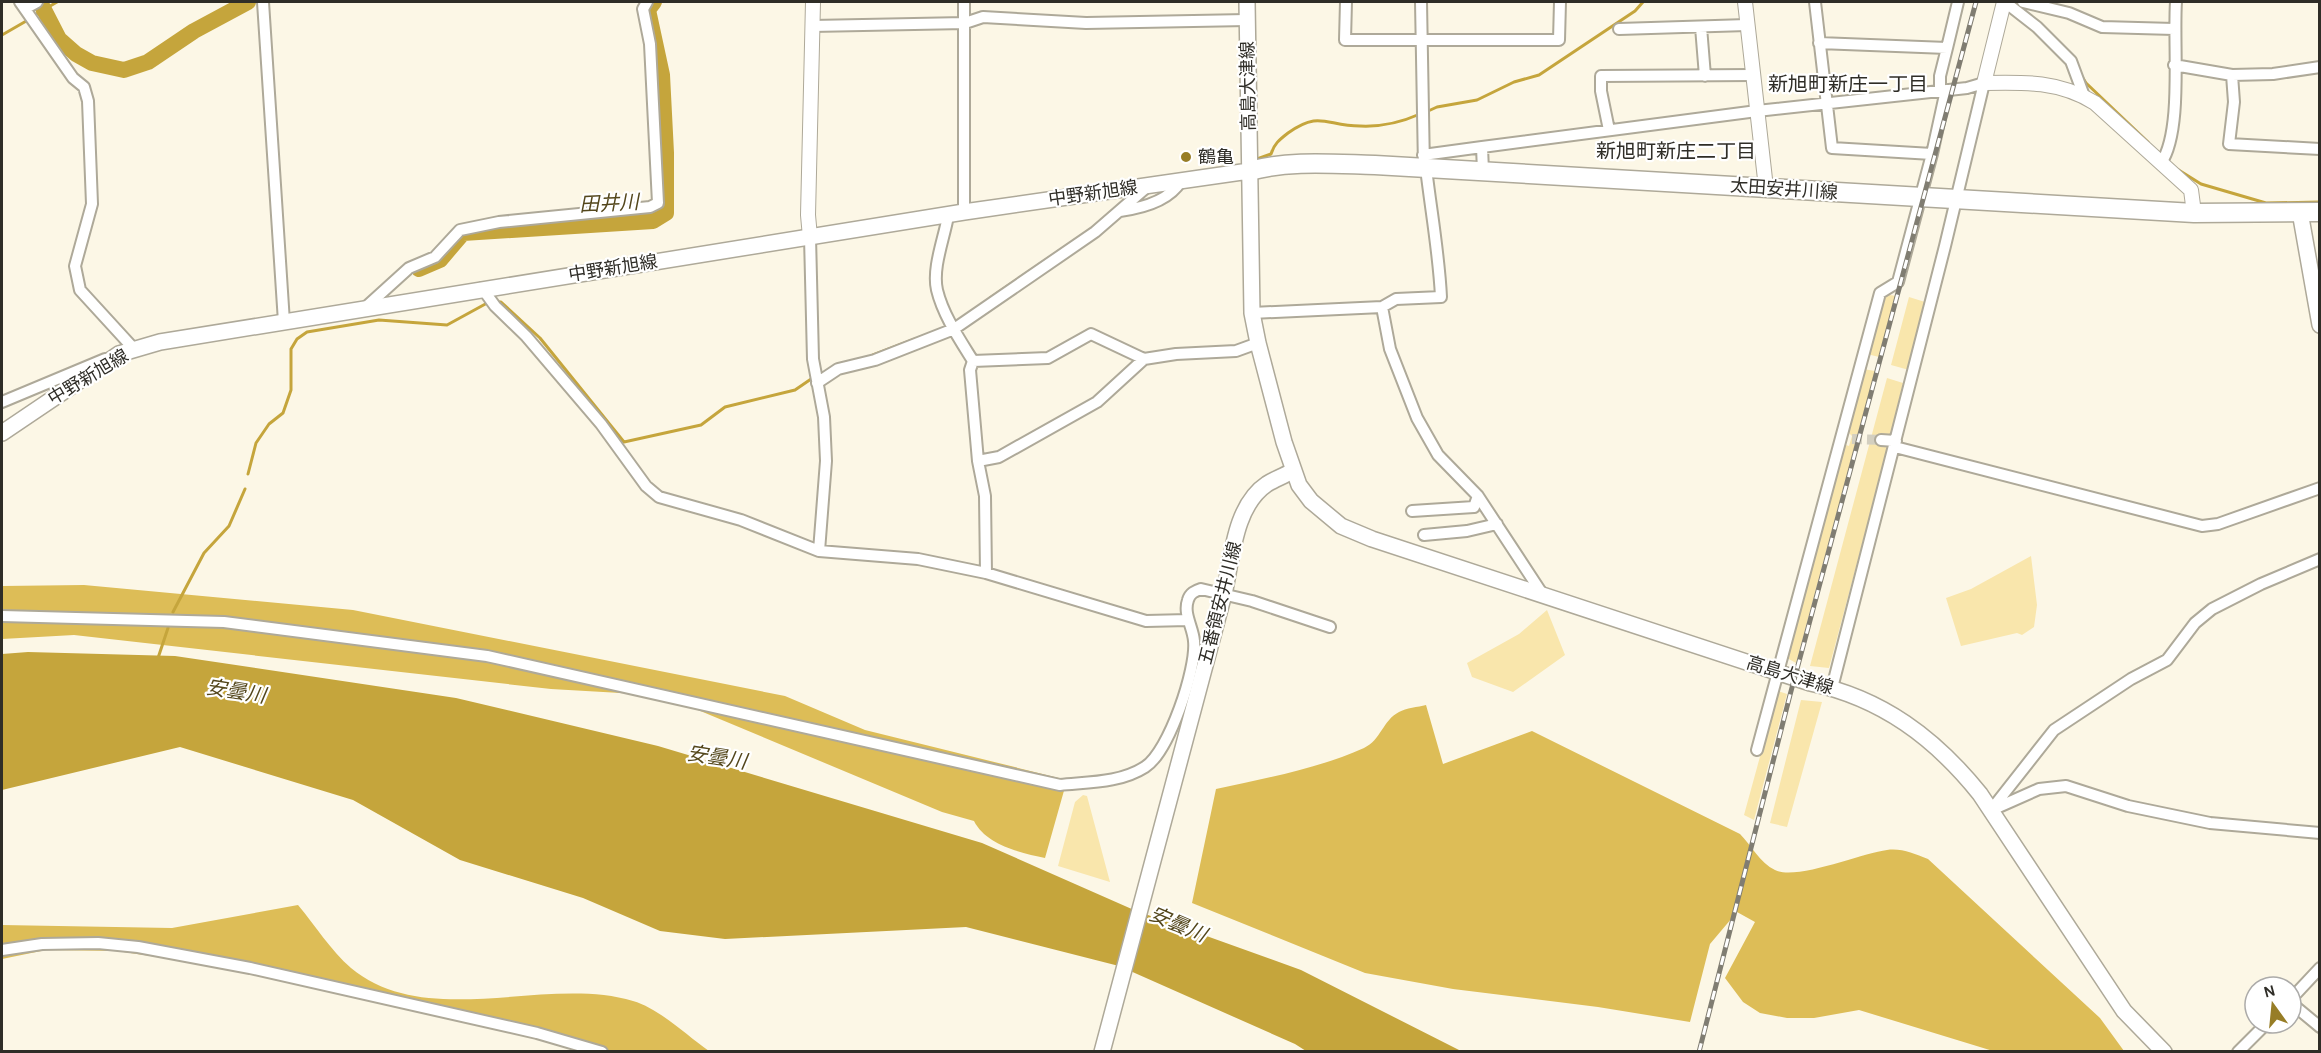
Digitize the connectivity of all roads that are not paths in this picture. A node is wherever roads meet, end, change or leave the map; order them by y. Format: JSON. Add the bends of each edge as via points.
{"nodes":[{"id":1,"x":37,"y":2,"type":"edge"},
{"id":2,"x":263,"y":2,"type":"edge"},
{"id":3,"x":647,"y":2,"type":"edge"},
{"id":4,"x":813,"y":2,"type":"edge"},
{"id":5,"x":964,"y":2,"type":"edge"},
{"id":6,"x":1246,"y":2,"type":"edge"},
{"id":7,"x":1346,"y":2,"type":"edge"},
{"id":8,"x":1421,"y":2,"type":"edge"},
{"id":9,"x":1560,"y":2,"type":"edge"},
{"id":10,"x":1745,"y":2,"type":"edge"},
{"id":11,"x":1815,"y":2,"type":"edge"},
{"id":12,"x":1958,"y":2,"type":"edge"},
{"id":13,"x":2005,"y":2,"type":"edge"},
{"id":14,"x":2023,"y":2,"type":"edge"},
{"id":15,"x":2176,"y":2,"type":"edge"},
{"id":16,"x":23,"y":5,"type":"edge"},
{"id":17,"x":1247,"y":20,"type":"junction"},
{"id":18,"x":965,"y":23,"type":"junction"},
{"id":19,"x":812,"y":26,"type":"junction"},
{"id":20,"x":1747,"y":26,"type":"junction"},
{"id":21,"x":1701,"y":27,"type":"junction"},
{"id":22,"x":1619,"y":29,"type":"dead end"},
{"id":23,"x":2174,"y":29,"type":"junction"},
{"id":24,"x":1422,"y":41,"type":"junction"},
{"id":25,"x":1820,"y":43,"type":"junction"},
{"id":26,"x":1947,"y":48,"type":"junction"},
{"id":27,"x":2174,"y":65,"type":"junction"},
{"id":28,"x":2319,"y":67,"type":"edge"},
{"id":29,"x":1753,"y":75,"type":"junction"},
{"id":30,"x":2232,"y":75,"type":"junction"},
{"id":31,"x":1705,"y":76,"type":"junction"},
{"id":32,"x":1984,"y":83,"type":"junction"},
{"id":33,"x":1943,"y":89,"type":"junction"},
{"id":34,"x":2084,"y":96,"type":"junction"},
{"id":35,"x":1826,"y":104,"type":"junction"},
{"id":36,"x":1757,"y":111,"type":"junction"},
{"id":37,"x":1609,"y":130,"type":"junction"},
{"id":38,"x":1482,"y":147,"type":"junction"},
{"id":39,"x":2319,"y":149,"type":"edge"},
{"id":40,"x":1932,"y":154,"type":"junction"},
{"id":41,"x":1425,"y":164,"type":"junction"},
{"id":42,"x":2161,"y":164,"type":"junction"},
{"id":43,"x":1249,"y":171,"type":"junction"},
{"id":44,"x":1483,"y":171,"type":"junction"},
{"id":45,"x":1181,"y":181,"type":"junction"},
{"id":46,"x":1149,"y":185,"type":"junction"},
{"id":47,"x":1766,"y":188,"type":"junction"},
{"id":48,"x":1922,"y":196,"type":"junction"},
{"id":49,"x":1956,"y":198,"type":"junction"},
{"id":50,"x":1120,"y":210,"type":"junction"},
{"id":51,"x":964,"y":212,"type":"junction"},
{"id":52,"x":2300,"y":212,"type":"junction"},
{"id":53,"x":2319,"y":212,"type":"edge"},
{"id":54,"x":2194,"y":213,"type":"junction"},
{"id":55,"x":948,"y":216,"type":"junction"},
{"id":56,"x":810,"y":237,"type":"junction"},
{"id":57,"x":482,"y":288,"type":"junction"},
{"id":58,"x":366,"y":307,"type":"junction"},
{"id":59,"x":1382,"y":307,"type":"junction"},
{"id":60,"x":1252,"y":313,"type":"junction"},
{"id":61,"x":2319,"y":321,"type":"edge"},
{"id":62,"x":284,"y":322,"type":"junction"},
{"id":63,"x":954,"y":329,"type":"junction"},
{"id":64,"x":1258,"y":344,"type":"junction"},
{"id":65,"x":134,"y":349,"type":"junction"},
{"id":66,"x":119,"y":354,"type":"junction"},
{"id":67,"x":1144,"y":359,"type":"junction"},
{"id":68,"x":973,"y":361,"type":"junction"},
{"id":69,"x":817,"y":382,"type":"junction"},
{"id":70,"x":2,"y":402,"type":"edge"},
{"id":71,"x":2,"y":433,"type":"edge"},
{"id":72,"x":1881,"y":440,"type":"tunnel mouth"},
{"id":73,"x":1895,"y":444,"type":"junction"},
{"id":74,"x":978,"y":461,"type":"junction"},
{"id":75,"x":1292,"y":471,"type":"junction"},
{"id":76,"x":2319,"y":488,"type":"edge"},
{"id":77,"x":1478,"y":496,"type":"junction"},
{"id":78,"x":1412,"y":511,"type":"dead end"},
{"id":79,"x":1497,"y":524,"type":"junction"},
{"id":80,"x":1424,"y":535,"type":"dead end"},
{"id":81,"x":819,"y":551,"type":"junction"},
{"id":82,"x":2319,"y":559,"type":"edge"},
{"id":83,"x":986,"y":573,"type":"junction"},
{"id":84,"x":1224,"y":594,"type":"junction"},
{"id":85,"x":1543,"y":595,"type":"junction"},
{"id":86,"x":2,"y":616,"type":"edge"},
{"id":87,"x":1188,"y":620,"type":"junction"},
{"id":88,"x":1330,"y":627,"type":"dead end"},
{"id":89,"x":1780,"y":673,"type":"junction"},
{"id":90,"x":1832,"y":688,"type":"junction"},
{"id":91,"x":1757,"y":750,"type":"dead end"},
{"id":92,"x":1990,"y":810,"type":"junction"},
{"id":93,"x":2319,"y":833,"type":"edge"},
{"id":94,"x":2,"y":950,"type":"edge"},
{"id":95,"x":2319,"y":968,"type":"edge"},
{"id":96,"x":2303,"y":987,"type":"edge"},
{"id":97,"x":2303,"y":1012,"type":"edge"},
{"id":98,"x":2319,"y":1026,"type":"edge"},
{"id":99,"x":2255,"y":1035,"type":"edge"},
{"id":100,"x":602,"y":1052,"type":"edge"},
{"id":101,"x":1102,"y":1052,"type":"edge"},
{"id":102,"x":2164,"y":1052,"type":"edge"},
{"id":103,"x":2238,"y":1052,"type":"edge"}],
"edges":[{"from":1,"to":16,"type":"street"},
{"from":2,"to":62,"type":"street"},
{"from":3,"to":58,"type":"street","via":[[643,9],[650,44],[660,197],[655,206],[499,222],[460,230],[435,257],[409,268]]},
{"from":4,"to":19,"type":"street"},
{"from":5,"to":18,"type":"street"},
{"from":6,"to":17,"type":"main road","name":"高島大津線"},
{"from":7,"to":24,"type":"street","via":[[1345,40]]},
{"from":8,"to":24,"type":"street"},
{"from":9,"to":24,"type":"street","via":[[1559,39]]},
{"from":10,"to":20,"type":"street"},
{"from":11,"to":25,"type":"street"},
{"from":12,"to":26,"type":"street"},
{"from":13,"to":32,"type":"street"},
{"from":13,"to":34,"type":"street","via":[[2071,61]]},
{"from":14,"to":23,"type":"street","via":[[2069,13],[2102,27]]},
{"from":15,"to":23,"type":"street"},
{"from":16,"to":65,"type":"street","via":[[73,78],[84,87],[88,101],[92,204],[75,266],[80,290]]},
{"from":17,"to":18,"type":"street","via":[[1086,23],[983,17]]},
{"from":17,"to":43,"type":"main road","name":"高島大津線"},
{"from":18,"to":19,"type":"street"},
{"from":18,"to":51,"type":"street"},
{"from":19,"to":56,"type":"street","via":[[807,215]]},
{"from":20,"to":21,"type":"street"},
{"from":20,"to":29,"type":"street"},
{"from":21,"to":22,"type":"street"},
{"from":21,"to":31,"type":"street"},
{"from":23,"to":27,"type":"street"},
{"from":24,"to":41,"type":"street"},
{"from":25,"to":26,"type":"street"},
{"from":25,"to":35,"type":"street"},
{"from":26,"to":33,"type":"street","via":[[1940,76]]},
{"from":27,"to":30,"type":"street"},
{"from":27,"to":42,"type":"street","via":[[2174,117],[2167,154]]},
{"from":28,"to":30,"type":"street"},
{"from":29,"to":31,"type":"street"},
{"from":29,"to":36,"type":"street"},
{"from":30,"to":39,"type":"street","via":[[2234,102],[2229,144]]},
{"from":31,"to":37,"type":"street","via":[[1601,76]]},
{"from":32,"to":33,"type":"street"},
{"from":32,"to":34,"type":"street","via":[[2034,82]]},
{"from":32,"to":49,"type":"street"},
{"from":33,"to":35,"type":"street"},
{"from":33,"to":40,"type":"street"},
{"from":34,"to":42,"type":"street"},
{"from":35,"to":36,"type":"street"},
{"from":35,"to":40,"type":"street","via":[[1832,148]]},
{"from":36,"to":37,"type":"street"},
{"from":36,"to":47,"type":"street"},
{"from":37,"to":38,"type":"street"},
{"from":38,"to":41,"type":"street"},
{"from":38,"to":44,"type":"street"},
{"from":40,"to":48,"type":"street"},
{"from":41,"to":43,"type":"main road","name":"太田安井川線","via":[[1316,163]]},
{"from":41,"to":44,"type":"main road","name":"太田安井川線"},
{"from":41,"to":59,"type":"street","via":[[1441,297],[1396,299]]},
{"from":42,"to":54,"type":"street","via":[[2191,190]]},
{"from":43,"to":45,"type":"main road","name":"中野新旭線"},
{"from":43,"to":60,"type":"main road"},
{"from":44,"to":47,"type":"main road","name":"太田安井川線"},
{"from":45,"to":46,"type":"main road","name":"中野新旭線"},
{"from":45,"to":50,"type":"street","via":[[1176,190],[1149,205]]},
{"from":46,"to":50,"type":"street"},
{"from":46,"to":51,"type":"main road","name":"中野新旭線"},
{"from":47,"to":48,"type":"main road","name":"太田安井川線"},
{"from":48,"to":49,"type":"main road","name":"太田安井川線"},
{"from":48,"to":89,"type":"street","via":[[1898,282],[1880,293],[1847,438]]},
{"from":49,"to":54,"type":"main road","name":"太田安井川線"},
{"from":49,"to":73,"type":"street"},
{"from":50,"to":63,"type":"street","via":[[1095,232]]},
{"from":51,"to":55,"type":"main road","name":"中野新旭線"},
{"from":52,"to":53,"type":"main road","name":"太田安井川線"},
{"from":52,"to":54,"type":"main road","name":"太田安井川線"},
{"from":52,"to":61,"type":"main road"},
{"from":55,"to":56,"type":"main road","name":"中野新旭線"},
{"from":55,"to":63,"type":"street","via":[[937,269],[937,290]]},
{"from":56,"to":57,"type":"main road","name":"中野新旭線"},
{"from":56,"to":69,"type":"street"},
{"from":57,"to":58,"type":"main road","name":"中野新旭線"},
{"from":57,"to":81,"type":"street","via":[[549,362],[646,486],[659,497],[741,520]]},
{"from":58,"to":62,"type":"main road","name":"中野新旭線"},
{"from":59,"to":60,"type":"street"},
{"from":59,"to":77,"type":"street","via":[[1390,349],[1417,418],[1438,455]]},
{"from":60,"to":64,"type":"main road"},
{"from":62,"to":65,"type":"main road","name":"中野新旭線"},
{"from":63,"to":68,"type":"street"},
{"from":63,"to":69,"type":"street","via":[[875,360],[838,369]]},
{"from":64,"to":67,"type":"street","via":[[1236,351]]},
{"from":64,"to":75,"type":"main road"},
{"from":65,"to":66,"type":"main road","name":"中野新旭線"},
{"from":66,"to":70,"type":"street"},
{"from":66,"to":71,"type":"main road","name":"中野新旭線"},
{"from":67,"to":68,"type":"street","via":[[1091,334],[1048,358]]},
{"from":67,"to":74,"type":"street","via":[[1097,402],[999,457]]},
{"from":68,"to":74,"type":"street","via":[[970,370]]},
{"from":69,"to":81,"type":"street","via":[[826,461]]},
{"from":72,"to":73,"type":"street"},
{"from":73,"to":76,"type":"street","via":[[2202,526],[2218,524]]},
{"from":73,"to":90,"type":"street"},
{"from":74,"to":83,"type":"street","via":[[986,506]]},
{"from":75,"to":84,"type":"main road","name":"五番領安井川線","via":[[1266,485],[1249,504],[1238,529]]},
{"from":75,"to":85,"type":"main road","name":"高島大津線","via":[[1311,501],[1341,526]]},
{"from":77,"to":78,"type":"street","via":[[1474,507]]},
{"from":77,"to":79,"type":"street"},
{"from":79,"to":80,"type":"street"},
{"from":79,"to":85,"type":"street"},
{"from":81,"to":83,"type":"street","via":[[918,559]]},
{"from":82,"to":92,"type":"street","via":[[2212,609],[2195,623],[2167,660],[2054,730]]},
{"from":83,"to":87,"type":"street","via":[[1146,621]]},
{"from":84,"to":87,"type":"street","via":[[1201,589],[1193,592],[1186,607]]},
{"from":84,"to":88,"type":"street"},
{"from":84,"to":101,"type":"main road","name":"五番領安井川線"},
{"from":85,"to":89,"type":"main road","name":"高島大津線"},
{"from":86,"to":87,"type":"street","via":[[224,622],[487,656],[1060,785],[1114,780],[1148,766],[1176,717],[1192,663],[1194,640]]},
{"from":89,"to":90,"type":"main road","name":"高島大津線"},
{"from":89,"to":91,"type":"street"},
{"from":90,"to":92,"type":"main road","name":"高島大津線","via":[[1886,709],[1919,730],[1961,771]]},
{"from":92,"to":93,"type":"street","via":[[2039,789],[2066,786],[2128,806],[2210,823]]},
{"from":92,"to":102,"type":"main road","name":"高島大津線","via":[[2124,1011]]},
{"from":94,"to":100,"type":"street","via":[[42,944],[138,947],[250,968],[557,1038]]},
{"from":95,"to":96,"type":"street"},
{"from":97,"to":98,"type":"street"},
{"from":99,"to":103,"type":"street"}]}
